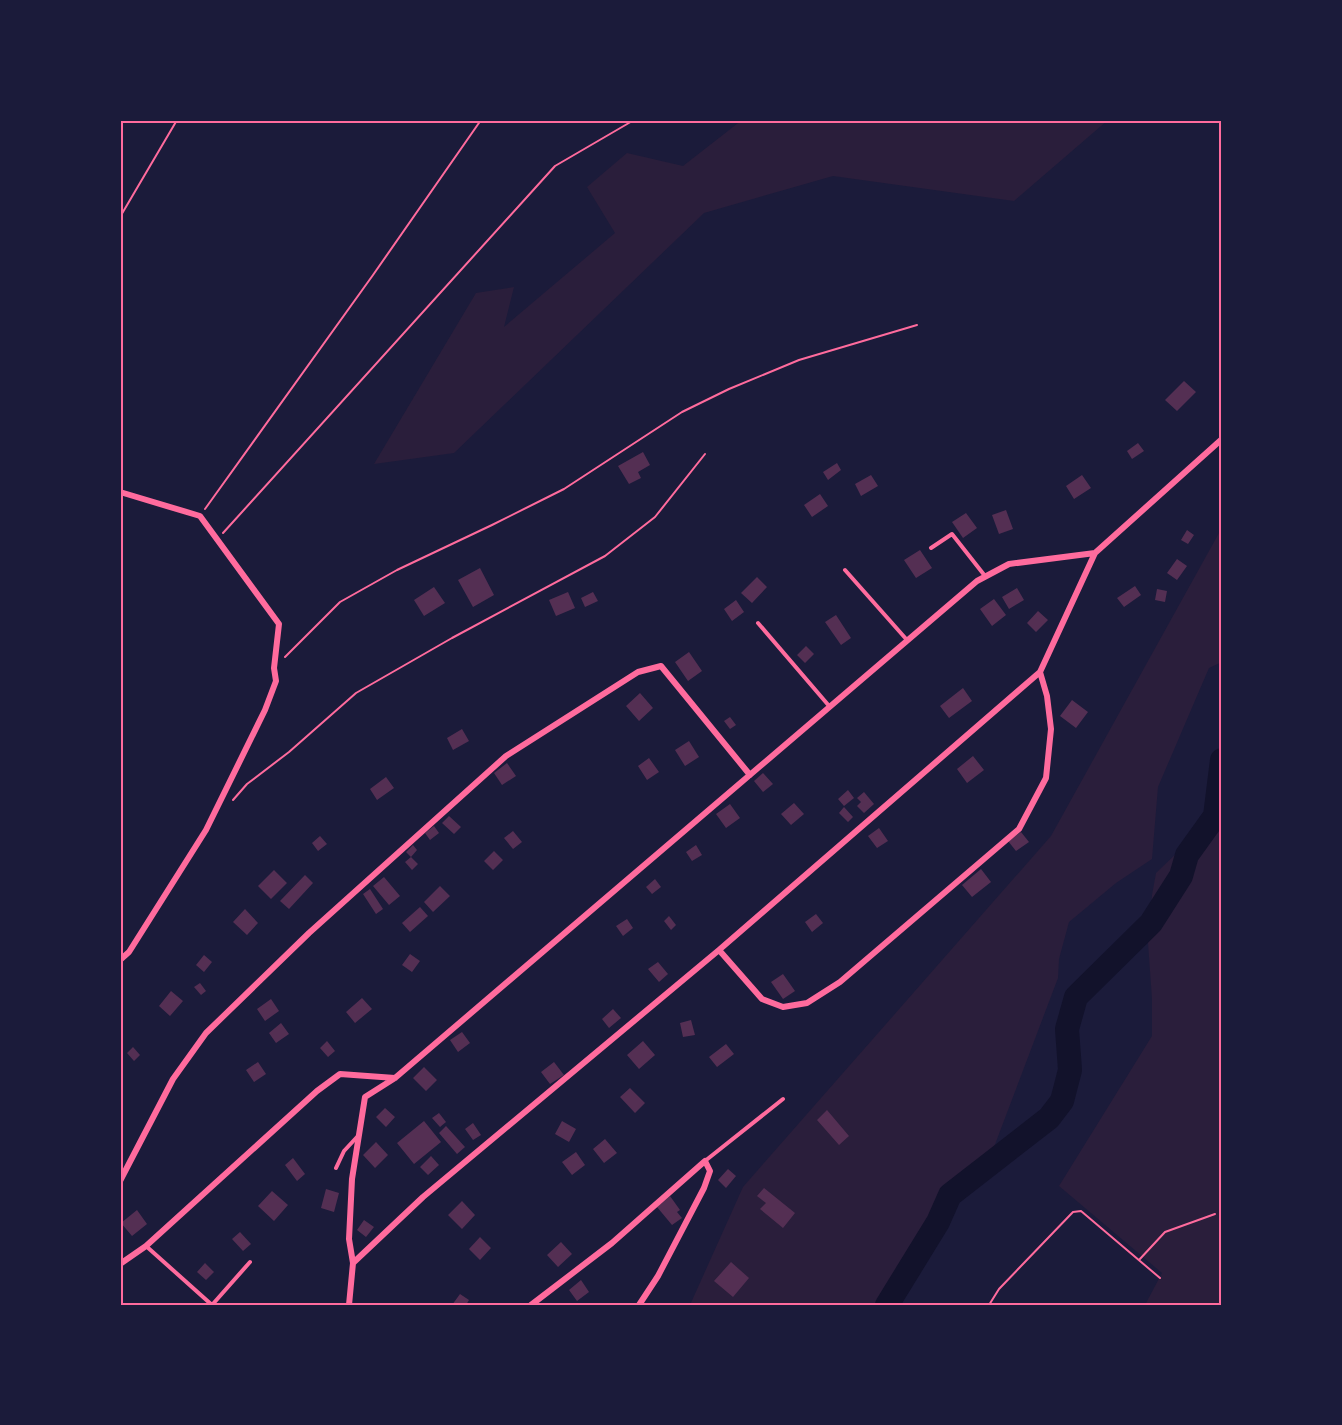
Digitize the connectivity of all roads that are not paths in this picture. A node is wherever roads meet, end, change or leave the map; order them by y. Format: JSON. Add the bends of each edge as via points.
{"nodes":[{"id":1,"x":1222,"y":439,"type":"edge"},
{"id":2,"x":120,"y":492,"type":"edge"},
{"id":3,"x":931,"y":548,"type":"dead end"},
{"id":4,"x":1095,"y":553,"type":"junction"},
{"id":5,"x":845,"y":570,"type":"dead end"},
{"id":6,"x":985,"y":577,"type":"junction"},
{"id":7,"x":758,"y":623,"type":"dead end"},
{"id":8,"x":907,"y":640,"type":"junction"},
{"id":9,"x":1040,"y":672,"type":"junction"},
{"id":10,"x":830,"y":707,"type":"junction"},
{"id":11,"x":750,"y":775,"type":"junction"},
{"id":12,"x":719,"y":950,"type":"junction"},
{"id":13,"x":120,"y":960,"type":"edge"},
{"id":14,"x":395,"y":1078,"type":"junction"},
{"id":15,"x":783,"y":1099,"type":"dead end"},
{"id":16,"x":358,"y":1136,"type":"junction"},
{"id":17,"x":705,"y":1161,"type":"junction"},
{"id":18,"x":336,"y":1168,"type":"dead end"},
{"id":19,"x":120,"y":1181,"type":"edge"},
{"id":20,"x":146,"y":1246,"type":"junction"},
{"id":21,"x":250,"y":1262,"type":"dead end"},
{"id":22,"x":353,"y":1263,"type":"junction"},
{"id":23,"x":120,"y":1264,"type":"edge"},
{"id":24,"x":212,"y":1305,"type":"edge"},
{"id":25,"x":349,"y":1305,"type":"edge"},
{"id":26,"x":531,"y":1305,"type":"edge"},
{"id":27,"x":639,"y":1305,"type":"edge"}],
"edges":[{"from":1,"to":4,"type":"street"},
{"from":2,"to":13,"type":"street","via":[[200,516],[279,624],[276,681],[264,710],[206,830],[129,952]]},
{"from":3,"to":6,"type":"lane","via":[[952,534]]},
{"from":4,"to":6,"type":"street","via":[[1009,564]]},
{"from":4,"to":9,"type":"street"},
{"from":5,"to":8,"type":"lane"},
{"from":6,"to":8,"type":"street"},
{"from":7,"to":10,"type":"lane"},
{"from":8,"to":10,"type":"street"},
{"from":9,"to":12,"type":"street"},
{"from":9,"to":12,"type":"street","via":[[1051,729],[1046,778],[1019,829],[840,982],[807,1003],[783,1007],[762,999]]},
{"from":10,"to":11,"type":"street"},
{"from":11,"to":14,"type":"street"},
{"from":11,"to":19,"type":"street","via":[[661,666],[638,672],[506,756],[309,933],[206,1033],[173,1079]]},
{"from":12,"to":22,"type":"street","via":[[423,1197]]},
{"from":14,"to":16,"type":"street","via":[[365,1097]]},
{"from":14,"to":20,"type":"street","via":[[340,1074]]},
{"from":15,"to":17,"type":"lane"},
{"from":16,"to":18,"type":"lane","via":[[344,1151]]},
{"from":16,"to":22,"type":"street","via":[[349,1239]]},
{"from":17,"to":26,"type":"street","via":[[612,1244]]},
{"from":17,"to":27,"type":"street","via":[[710,1171],[704,1188]]},
{"from":20,"to":23,"type":"street"},
{"from":20,"to":24,"type":"lane"},
{"from":21,"to":24,"type":"lane"},
{"from":22,"to":25,"type":"street"}]}
